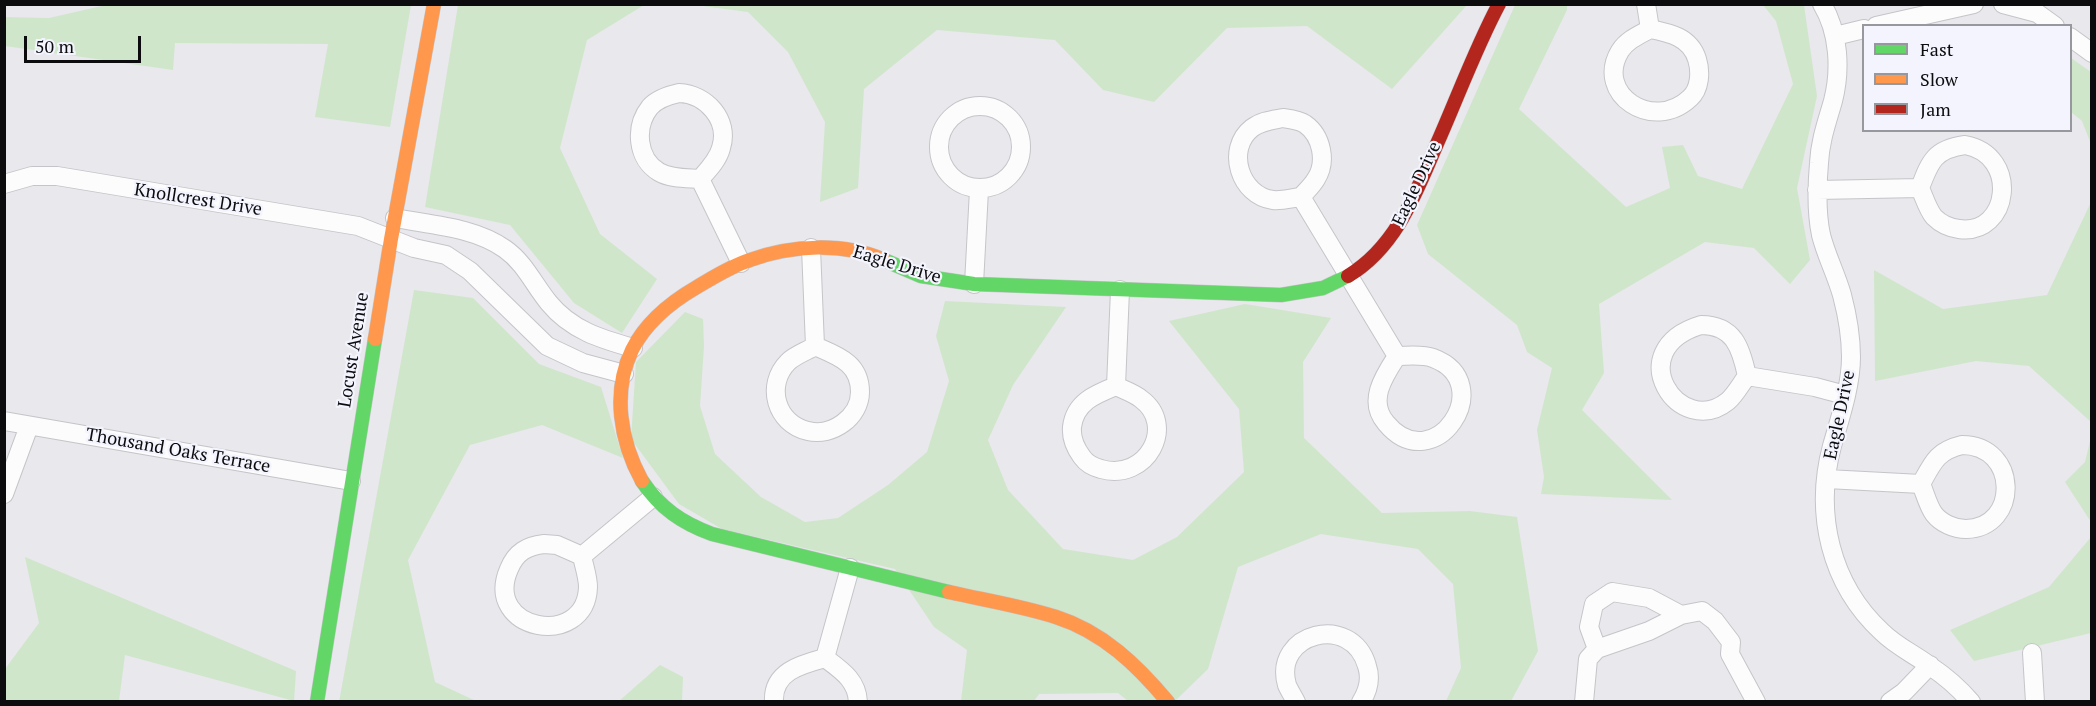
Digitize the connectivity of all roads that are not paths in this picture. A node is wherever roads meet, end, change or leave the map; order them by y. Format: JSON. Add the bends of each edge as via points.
{"nodes":[{"id":1,"x":434,"y":4,"type":"edge"},
{"id":2,"x":1499,"y":4,"type":"edge"},
{"id":3,"x":1646,"y":4,"type":"edge"},
{"id":4,"x":1822,"y":4,"type":"edge"},
{"id":5,"x":1974,"y":4,"type":"edge"},
{"id":6,"x":2003,"y":4,"type":"edge"},
{"id":7,"x":2039,"y":9,"type":"edge"},
{"id":8,"x":1885,"y":24,"type":"edge"},
{"id":9,"x":2053,"y":24,"type":"edge"},
{"id":10,"x":1650,"y":29,"type":"junction"},
{"id":11,"x":1862,"y":29,"type":"edge"},
{"id":12,"x":1835,"y":36,"type":"junction"},
{"id":13,"x":2072,"y":39,"type":"edge"},
{"id":14,"x":2091,"y":53,"type":"edge"},
{"id":15,"x":700,"y":179,"type":"junction"},
{"id":16,"x":4,"y":184,"type":"edge"},
{"id":17,"x":1920,"y":188,"type":"junction"},
{"id":18,"x":979,"y":190,"type":"junction"},
{"id":19,"x":1817,"y":190,"type":"junction"},
{"id":20,"x":1301,"y":197,"type":"junction"},
{"id":21,"x":395,"y":218,"type":"junction"},
{"id":22,"x":391,"y":239,"type":"junction"},
{"id":23,"x":811,"y":248,"type":"junction"},
{"id":24,"x":741,"y":262,"type":"junction"},
{"id":25,"x":1349,"y":277,"type":"junction"},
{"id":26,"x":974,"y":284,"type":"junction"},
{"id":27,"x":1120,"y":290,"type":"junction"},
{"id":28,"x":815,"y":346,"type":"junction"},
{"id":29,"x":633,"y":348,"type":"junction"},
{"id":30,"x":1396,"y":356,"type":"junction"},
{"id":31,"x":624,"y":374,"type":"junction"},
{"id":32,"x":1748,"y":376,"type":"junction"},
{"id":33,"x":1116,"y":386,"type":"junction"},
{"id":34,"x":1845,"y":395,"type":"junction"},
{"id":35,"x":4,"y":421,"type":"edge"},
{"id":36,"x":29,"y":426,"type":"junction"},
{"id":37,"x":1827,"y":479,"type":"junction"},
{"id":38,"x":351,"y":480,"type":"junction"},
{"id":39,"x":1921,"y":484,"type":"junction"},
{"id":40,"x":4,"y":494,"type":"edge"},
{"id":41,"x":653,"y":497,"type":"junction"},
{"id":42,"x":582,"y":556,"type":"junction"},
{"id":43,"x":850,"y":568,"type":"junction"},
{"id":44,"x":1680,"y":615,"type":"junction"},
{"id":45,"x":1597,"y":649,"type":"junction"},
{"id":46,"x":2032,"y":653,"type":"dead end"},
{"id":47,"x":825,"y":658,"type":"junction"},
{"id":48,"x":1930,"y":665,"type":"junction"},
{"id":49,"x":317,"y":702,"type":"edge"},
{"id":50,"x":774,"y":702,"type":"edge"},
{"id":51,"x":858,"y":702,"type":"edge"},
{"id":52,"x":1168,"y":702,"type":"edge"},
{"id":53,"x":1296,"y":702,"type":"edge"},
{"id":54,"x":1361,"y":702,"type":"edge"},
{"id":55,"x":1584,"y":702,"type":"edge"},
{"id":56,"x":1756,"y":702,"type":"edge"},
{"id":57,"x":1890,"y":702,"type":"edge"},
{"id":58,"x":1971,"y":702,"type":"edge"},
{"id":59,"x":2035,"y":702,"type":"edge"}],
"edges":[{"from":1,"to":21,"type":"street","name":"Locust Avenue"},
{"from":2,"to":25,"type":"street","name":"Eagle Drive","via":[[1408,209],[1389,241]]},
{"from":3,"to":10,"type":"street"},
{"from":4,"to":12,"type":"street","name":"Eagle Drive"},
{"from":5,"to":8,"type":"street"},
{"from":6,"to":7,"type":"street"},
{"from":7,"to":9,"type":"street"},
{"from":10,"to":10,"type":"street","via":[[1629,40],[1621,50],[1616,63],[1618,89],[1640,109],[1653,113],[1670,111],[1695,93],[1699,66],[1690,46],[1680,37]]},
{"from":11,"to":12,"type":"street"},
{"from":12,"to":19,"type":"street","name":"Eagle Drive","via":[[1835,93],[1820,144]]},
{"from":13,"to":14,"type":"street"},
{"from":15,"to":15,"type":"street","via":[[722,147],[721,122],[700,98],[687,93],[673,94],[650,107],[641,128],[642,153],[658,172]]},
{"from":15,"to":24,"type":"street"},
{"from":16,"to":22,"type":"street","name":"Knollcrest Drive","via":[[32,176],[57,176],[358,226]]},
{"from":17,"to":17,"type":"street","via":[[1933,216],[1941,223],[1965,230],[1988,221],[2001,201],[2003,188],[1993,160],[1965,145],[1938,154],[1929,164]]},
{"from":17,"to":19,"type":"street"},
{"from":18,"to":18,"type":"street","via":[[1010,176],[1022,146],[1020,135],[1003,113],[975,106],[946,121],[937,144],[943,167],[954,179]]},
{"from":18,"to":26,"type":"street"},
{"from":19,"to":34,"type":"street","name":"Eagle Drive","via":[[1821,232],[1848,322],[1851,358]]},
{"from":20,"to":20,"type":"street","via":[[1316,180],[1320,168],[1322,158],[1316,135],[1305,124],[1283,118],[1252,128],[1239,150],[1238,167],[1245,184],[1264,198]]},
{"from":20,"to":25,"type":"street"},
{"from":21,"to":22,"type":"street","name":"Locust Avenue"},
{"from":21,"to":29,"type":"street","via":[[469,232],[493,241],[514,256],[548,302],[571,324]]},
{"from":22,"to":31,"type":"street","name":"Knollcrest Drive","via":[[453,259],[547,346],[583,363]]},
{"from":22,"to":38,"type":"street","name":"Locust Avenue"},
{"from":23,"to":24,"type":"street","name":"Eagle Drive"},
{"from":23,"to":26,"type":"street","name":"Eagle Drive","via":[[844,248],[928,278]]},
{"from":23,"to":28,"type":"street"},
{"from":24,"to":29,"type":"street","name":"Eagle Drive","via":[[676,298]]},
{"from":25,"to":27,"type":"street","name":"Eagle Drive","via":[[1304,294]]},
{"from":25,"to":30,"type":"street"},
{"from":26,"to":27,"type":"street","name":"Eagle Drive"},
{"from":27,"to":33,"type":"street"},
{"from":28,"to":28,"type":"street","via":[[780,371],[775,393],[781,413],[791,423],[817,432],[846,422],[855,412],[860,395],[859,381],[845,359]]},
{"from":29,"to":31,"type":"street","name":"Eagle Drive"},
{"from":30,"to":30,"type":"street","via":[[1434,358],[1454,373],[1460,385],[1458,416],[1438,436],[1412,440],[1384,422],[1377,395]]},
{"from":31,"to":41,"type":"street","name":"Eagle Drive","via":[[624,438]]},
{"from":32,"to":32,"type":"street","via":[[1740,348],[1732,337],[1721,329],[1701,325],[1677,335],[1668,344],[1661,378],[1677,402],[1705,410],[1728,401]]},
{"from":32,"to":34,"type":"street"},
{"from":33,"to":33,"type":"street","via":[[1091,396],[1081,405],[1072,424],[1072,435],[1084,461],[1112,472],[1131,469],[1145,458],[1157,435],[1147,404]]},
{"from":34,"to":37,"type":"street","name":"Eagle Drive"},
{"from":35,"to":36,"type":"street","name":"Thousand Oaks Terrace"},
{"from":36,"to":38,"type":"street","name":"Thousand Oaks Terrace"},
{"from":36,"to":40,"type":"street"},
{"from":37,"to":39,"type":"street"},
{"from":37,"to":48,"type":"street","name":"Eagle Drive","via":[[1826,523],[1833,558],[1846,588],[1881,632]]},
{"from":38,"to":49,"type":"street","name":"Locust Avenue"},
{"from":39,"to":39,"type":"street","via":[[1933,513],[1944,523],[1962,529],[1973,529],[1994,518],[2006,495],[2000,465],[1988,451],[1973,445],[1956,446],[1941,454]]},
{"from":41,"to":42,"type":"street"},
{"from":41,"to":43,"type":"street","name":"Eagle Drive","via":[[674,516],[706,533]]},
{"from":42,"to":42,"type":"street","via":[[588,585],[582,608],[575,617],[549,627],[514,613],[504,597],[505,578],[512,560],[521,551],[532,546],[557,545]]},
{"from":43,"to":47,"type":"street"},
{"from":43,"to":52,"type":"street","name":"Eagle Drive","via":[[1040,612],[1074,624],[1130,658]]},
{"from":44,"to":45,"type":"street","via":[[1649,631]]},
{"from":44,"to":45,"type":"street","via":[[1649,598],[1612,592],[1594,604],[1589,627]]},
{"from":44,"to":56,"type":"street","via":[[1702,611],[1715,621],[1731,642],[1730,654]]},
{"from":45,"to":55,"type":"street","via":[[1588,659]]},
{"from":46,"to":59,"type":"street"},
{"from":47,"to":50,"type":"street","via":[[799,664],[785,674]]},
{"from":47,"to":51,"type":"street","via":[[854,684]]},
{"from":48,"to":57,"type":"street"},
{"from":48,"to":58,"type":"street","name":"Eagle Drive"},
{"from":53,"to":54,"type":"street","via":[[1287,685],[1288,659],[1300,642],[1322,634],[1344,637],[1356,644],[1364,656],[1370,680]]}]}
